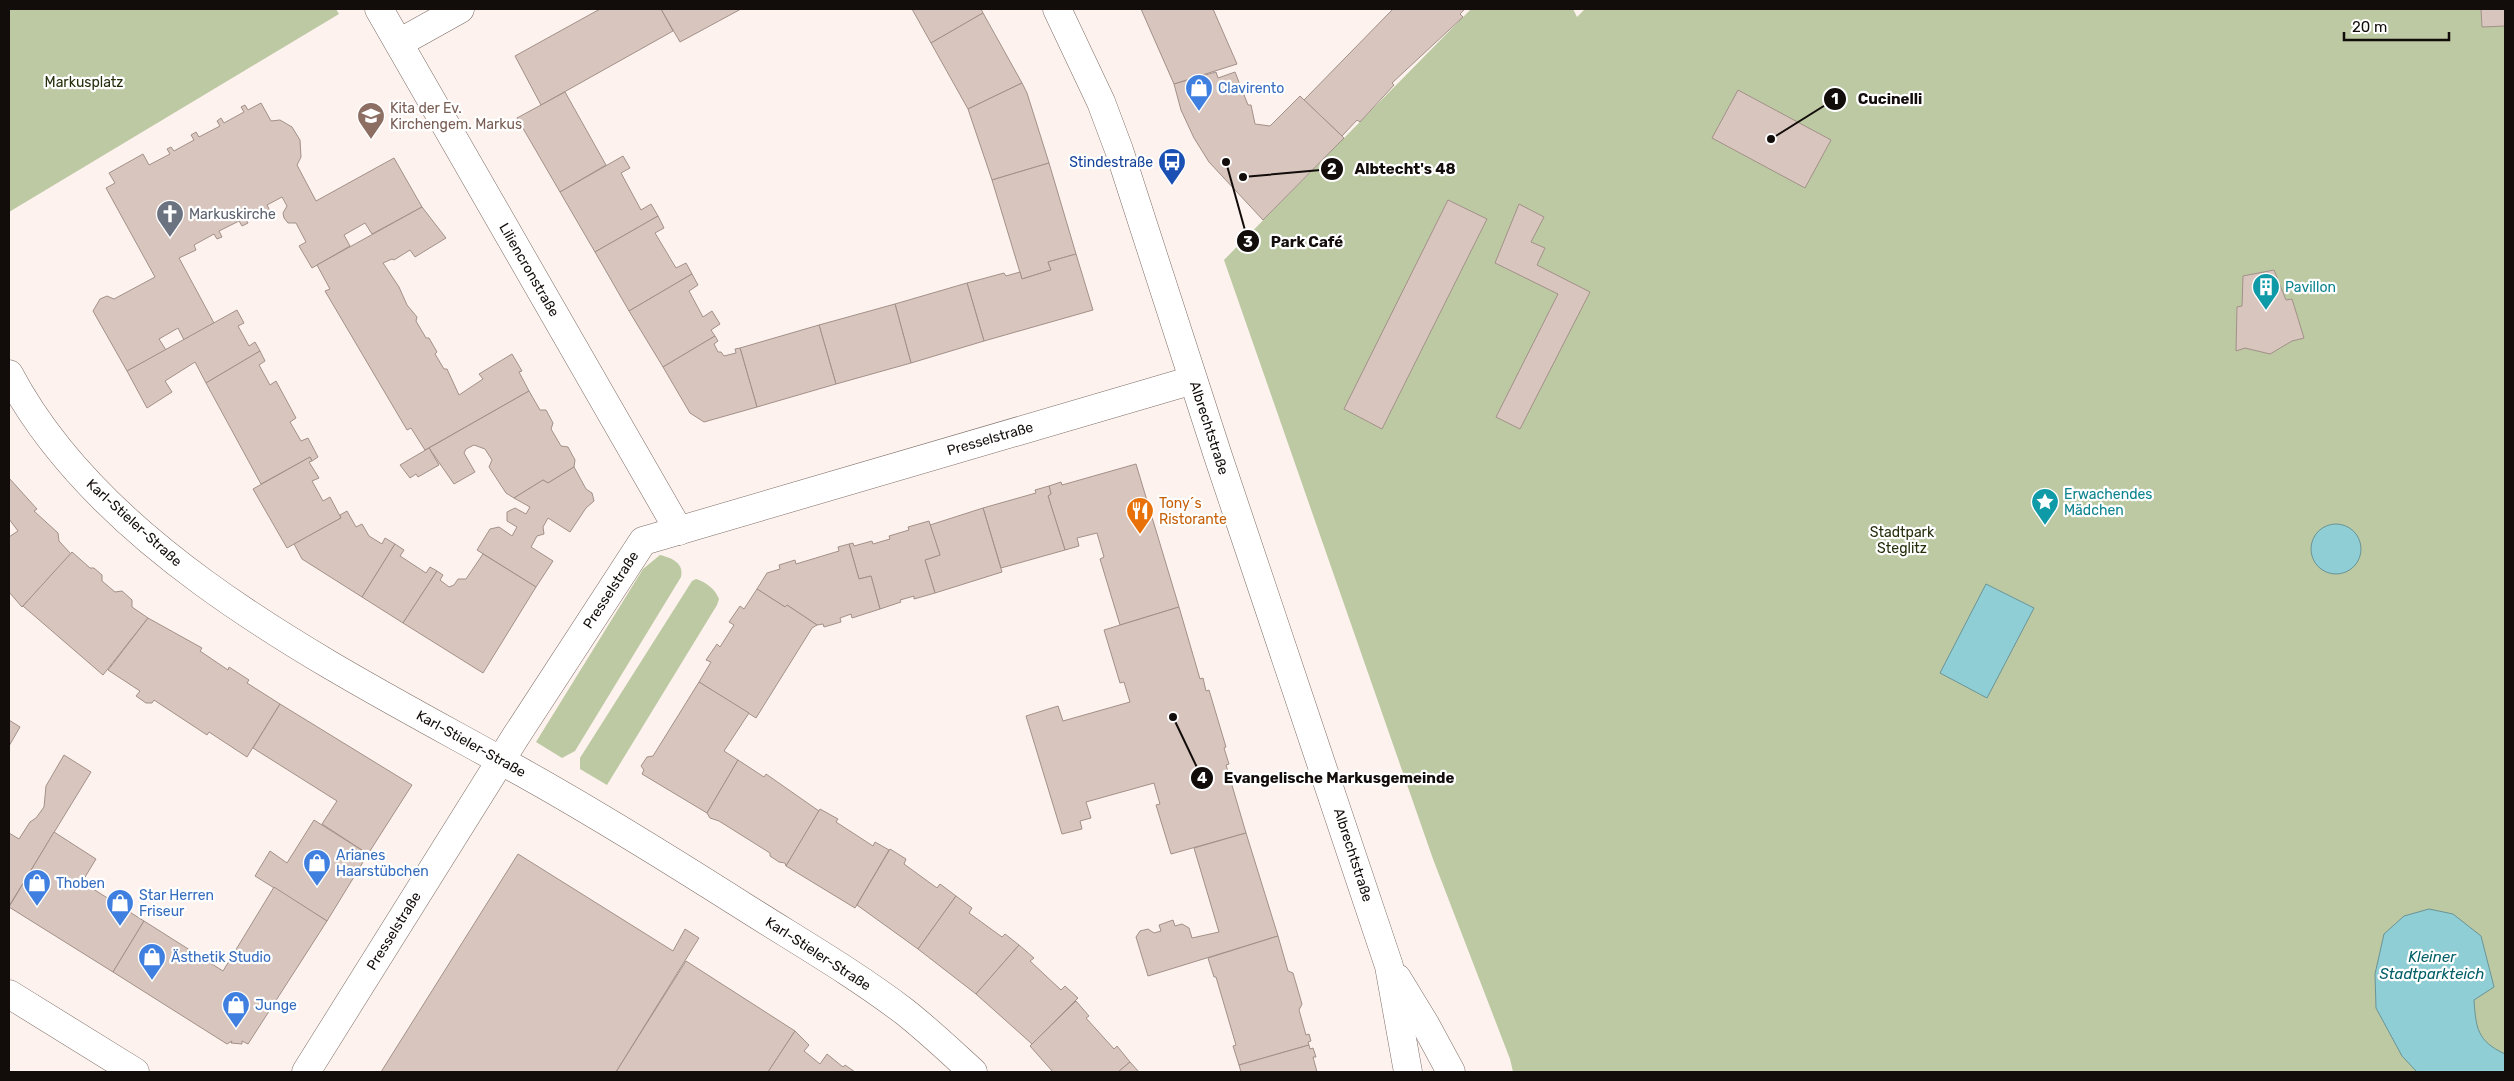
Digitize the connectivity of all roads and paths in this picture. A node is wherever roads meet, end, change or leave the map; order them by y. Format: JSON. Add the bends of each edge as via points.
{"nodes":[{"id":1,"x":379,"y":9,"type":"edge"},
{"id":2,"x":460,"y":9,"type":"edge"},
{"id":3,"x":1057,"y":9,"type":"edge"},
{"id":4,"x":399,"y":43,"type":"junction"},
{"id":5,"x":10,"y":380,"type":"edge"},
{"id":6,"x":1193,"y":380,"type":"junction"},
{"id":7,"x":679,"y":531,"type":"junction"},
{"id":8,"x":502,"y":760,"type":"junction"},
{"id":9,"x":1389,"y":966,"type":"junction"},
{"id":10,"x":9,"y":994,"type":"edge"},
{"id":11,"x":135,"y":1072,"type":"edge"},
{"id":12,"x":306,"y":1072,"type":"edge"},
{"id":13,"x":973,"y":1072,"type":"edge"},
{"id":14,"x":1408,"y":1072,"type":"edge"},
{"id":15,"x":1451,"y":1072,"type":"edge"}],
"edges":[{"from":1,"to":4,"type":"street","name":"Liliencronstraße"},
{"from":2,"to":4,"type":"street"},
{"from":3,"to":6,"type":"street","name":"Albrechtstraße","via":[[1101,102],[1119,150]]},
{"from":4,"to":7,"type":"street","name":"Liliencronstraße"},
{"from":5,"to":8,"type":"street","name":"Karl-Stieler-Straße","via":[[66,459],[103,498],[170,558],[342,672]]},
{"from":6,"to":7,"type":"street","name":"Presselstraße"},
{"from":6,"to":9,"type":"street","name":"Albrechtstraße"},
{"from":7,"to":8,"type":"street","name":"Presselstraße","via":[[643,541]]},
{"from":8,"to":12,"type":"street","name":"Presselstraße"},
{"from":8,"to":13,"type":"street","name":"Karl-Stieler-Straße","via":[[586,808],[833,963],[906,1013]]},
{"from":9,"to":14,"type":"street"},
{"from":9,"to":15,"type":"street","via":[[1426,1024]]},
{"from":10,"to":11,"type":"street"}]}
